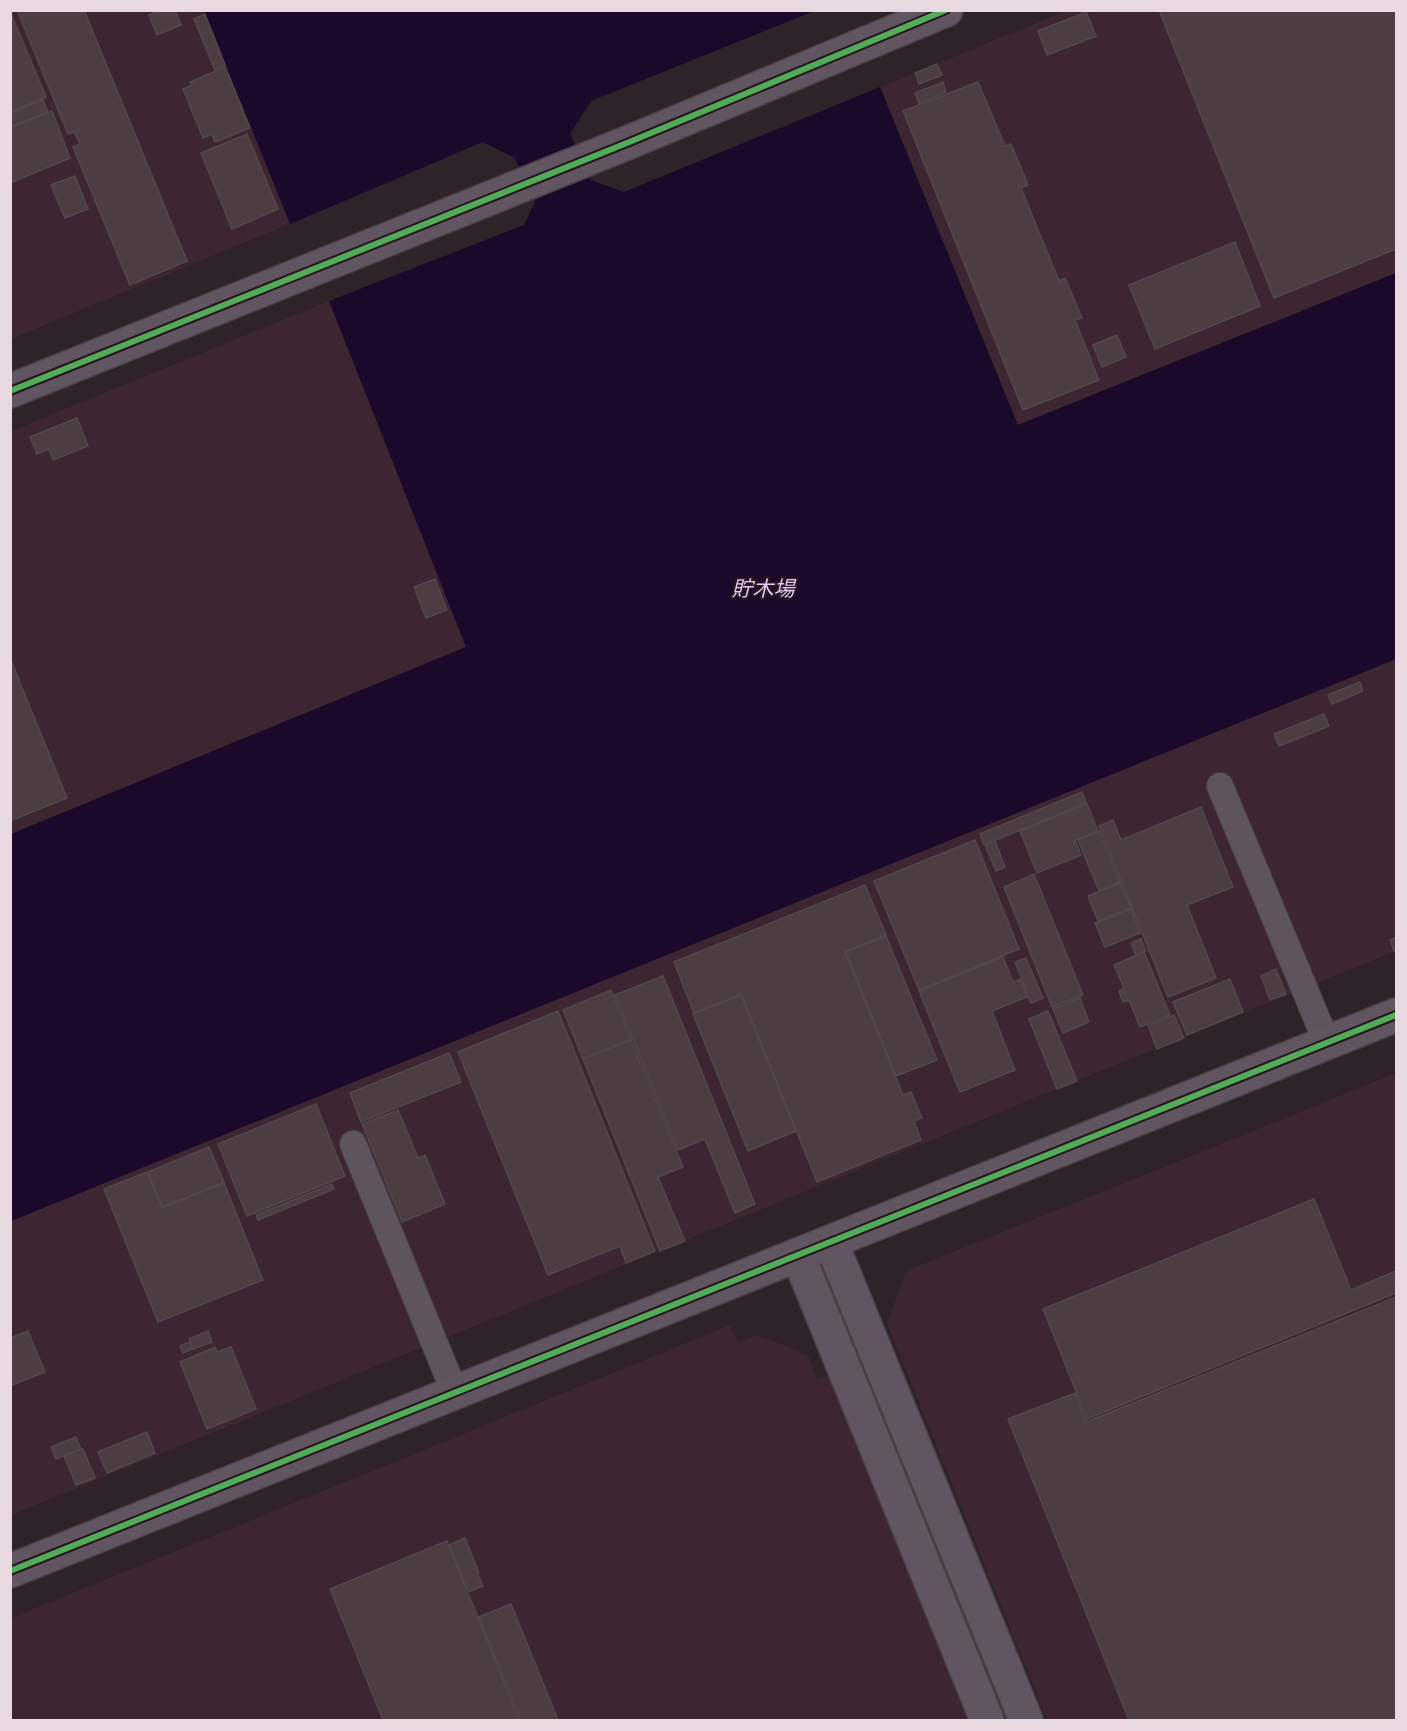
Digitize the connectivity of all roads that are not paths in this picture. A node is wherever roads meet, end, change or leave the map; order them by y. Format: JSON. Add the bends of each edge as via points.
{"nodes":[{"id":1,"x":946,"y":10,"type":"edge"},
{"id":2,"x":10,"y":391,"type":"edge"},
{"id":3,"x":1220,"y":786,"type":"dead end"},
{"id":4,"x":1396,"y":1015,"type":"edge"},
{"id":5,"x":1327,"y":1043,"type":"junction"},
{"id":6,"x":353,"y":1144,"type":"dead end"},
{"id":7,"x":831,"y":1242,"type":"junction"},
{"id":8,"x":798,"y":1255,"type":"junction"},
{"id":9,"x":455,"y":1393,"type":"junction"},
{"id":10,"x":10,"y":1571,"type":"edge"},
{"id":11,"x":987,"y":1720,"type":"edge"},
{"id":12,"x":1026,"y":1720,"type":"edge"}],
"edges":[{"from":1,"to":2,"type":"street"},
{"from":3,"to":5,"type":"street"},
{"from":4,"to":5,"type":"street"},
{"from":5,"to":7,"type":"street"},
{"from":6,"to":9,"type":"street"},
{"from":7,"to":8,"type":"street"},
{"from":7,"to":12,"type":"street"},
{"from":8,"to":9,"type":"street"},
{"from":8,"to":11,"type":"street"},
{"from":9,"to":10,"type":"street"}]}
